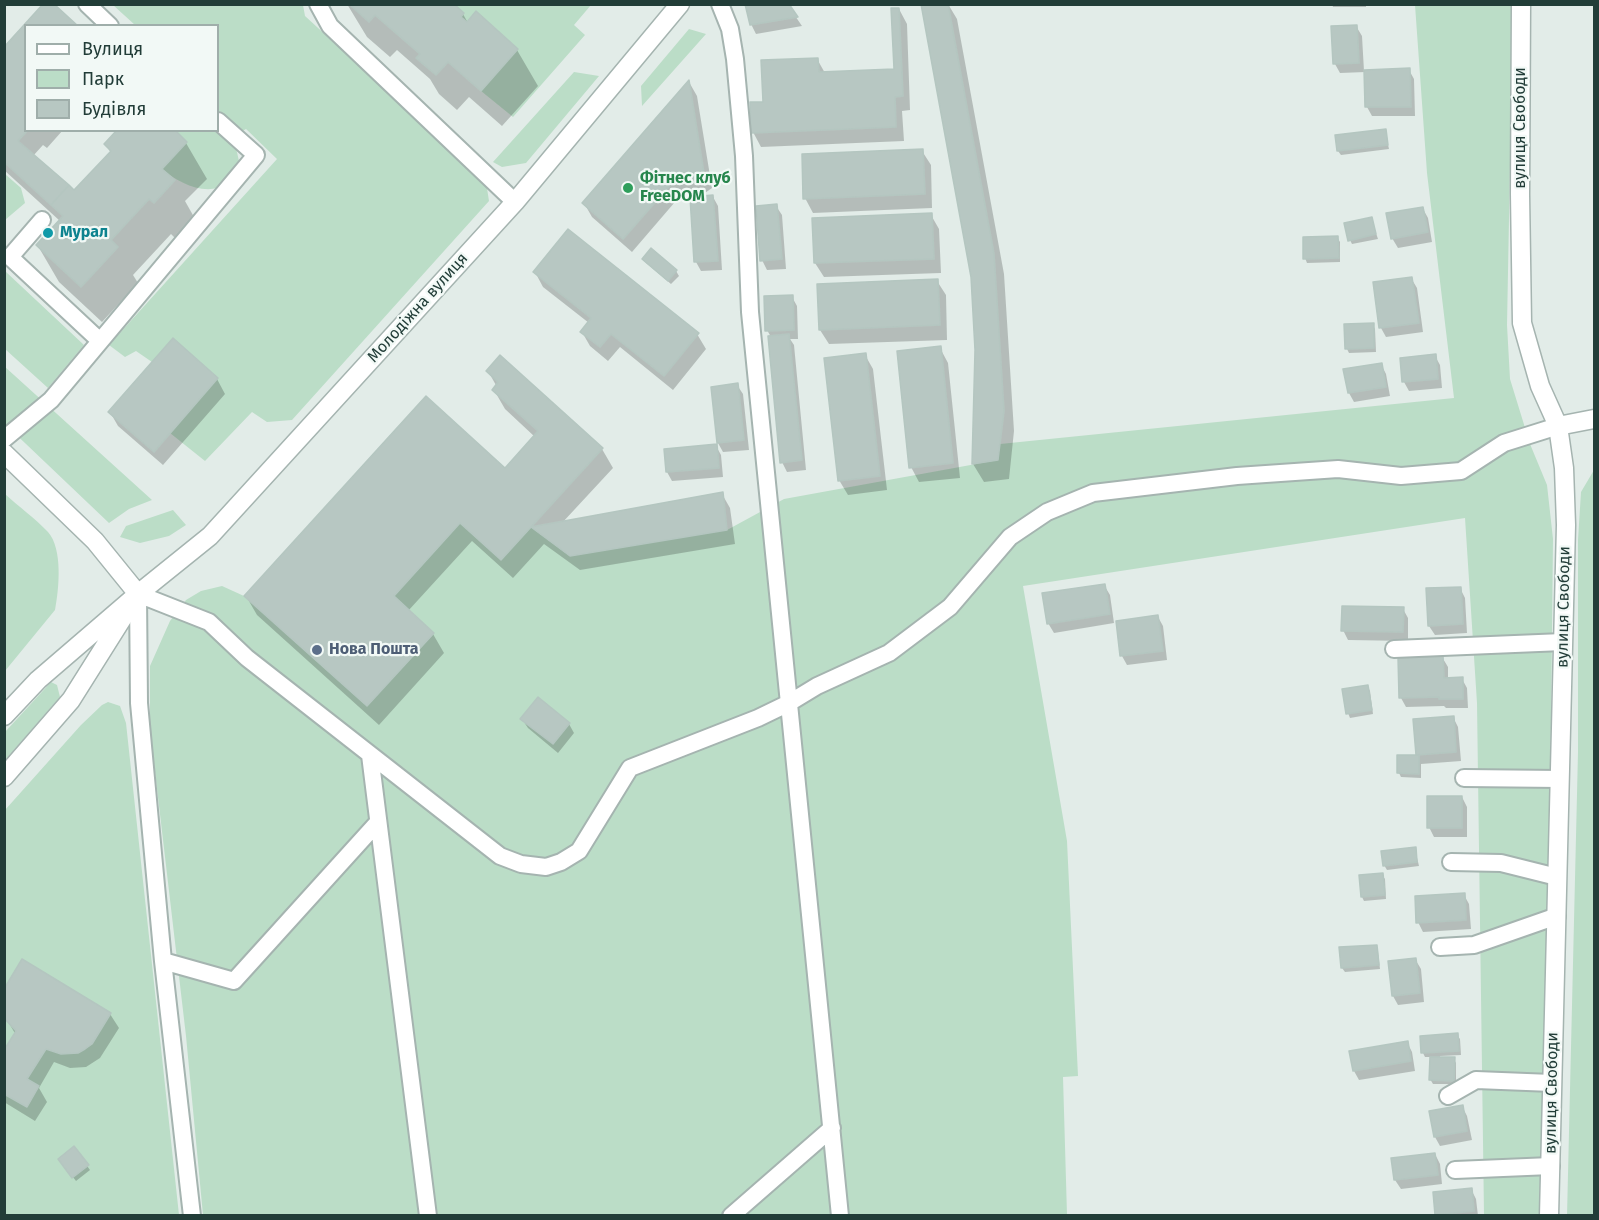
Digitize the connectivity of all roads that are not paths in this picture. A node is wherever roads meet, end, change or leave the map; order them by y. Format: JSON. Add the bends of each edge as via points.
{"nodes":[{"id":1,"x":87,"y":4,"type":"edge"},
{"id":2,"x":318,"y":4,"type":"edge"},
{"id":3,"x":680,"y":4,"type":"edge"},
{"id":4,"x":720,"y":4,"type":"edge"},
{"id":5,"x":1521,"y":4,"type":"edge"},
{"id":6,"x":108,"y":24,"type":"edge"},
{"id":7,"x":219,"y":122,"type":"edge"},
{"id":8,"x":515,"y":202,"type":"junction"},
{"id":9,"x":42,"y":220,"type":"dead end"},
{"id":10,"x":100,"y":341,"type":"junction"},
{"id":11,"x":1594,"y":419,"type":"edge"},
{"id":12,"x":1558,"y":426,"type":"junction"},
{"id":13,"x":4,"y":439,"type":"edge"},
{"id":14,"x":4,"y":453,"type":"edge"},
{"id":15,"x":138,"y":594,"type":"junction"},
{"id":16,"x":1563,"y":642,"type":"junction"},
{"id":17,"x":1394,"y":650,"type":"dead end"},
{"id":18,"x":789,"y":703,"type":"junction"},
{"id":19,"x":4,"y":716,"type":"edge"},
{"id":20,"x":370,"y":755,"type":"junction"},
{"id":21,"x":4,"y":777,"type":"edge"},
{"id":22,"x":1464,"y":778,"type":"dead end"},
{"id":23,"x":1560,"y":779,"type":"junction"},
{"id":24,"x":378,"y":822,"type":"junction"},
{"id":25,"x":1451,"y":862,"type":"dead end"},
{"id":26,"x":1557,"y":877,"type":"junction"},
{"id":27,"x":1557,"y":916,"type":"junction"},
{"id":28,"x":1440,"y":947,"type":"dead end"},
{"id":29,"x":163,"y":961,"type":"junction"},
{"id":30,"x":1552,"y":1083,"type":"junction"},
{"id":31,"x":1448,"y":1096,"type":"dead end"},
{"id":32,"x":832,"y":1128,"type":"junction"},
{"id":33,"x":1551,"y":1166,"type":"junction"},
{"id":34,"x":1455,"y":1170,"type":"dead end"},
{"id":35,"x":192,"y":1215,"type":"edge"},
{"id":36,"x":428,"y":1215,"type":"edge"},
{"id":37,"x":731,"y":1215,"type":"edge"},
{"id":38,"x":840,"y":1215,"type":"edge"},
{"id":39,"x":1549,"y":1215,"type":"edge"}],
"edges":[{"from":1,"to":6,"type":"lane"},
{"from":2,"to":8,"type":"lane","via":[[330,26]]},
{"from":3,"to":8,"type":"street","name":"Молодіжна вулиця"},
{"from":4,"to":18,"type":"lane","via":[[730,28],[735,59],[744,156],[750,312]]},
{"from":5,"to":12,"type":"street","name":"вулиця Свободи","via":[[1522,323],[1540,386]]},
{"from":7,"to":10,"type":"lane","via":[[256,155]]},
{"from":8,"to":15,"type":"street","name":"Молодіжна вулиця","via":[[210,536]]},
{"from":9,"to":10,"type":"lane","via":[[10,257]]},
{"from":10,"to":13,"type":"lane","via":[[51,400]]},
{"from":11,"to":12,"type":"street"},
{"from":12,"to":16,"type":"street","name":"вулиця Свободи","via":[[1566,525]]},
{"from":12,"to":18,"type":"lane","via":[[1504,443],[1461,471],[1401,476],[1338,469],[1093,493],[1047,512],[1010,537],[950,607],[889,653]]},
{"from":14,"to":15,"type":"street","via":[[95,541]]},
{"from":15,"to":19,"type":"street","name":"Молодіжна вулиця","via":[[38,680]]},
{"from":15,"to":20,"type":"lane","via":[[209,622],[247,658]]},
{"from":15,"to":21,"type":"street","via":[[71,700]]},
{"from":15,"to":29,"type":"lane","via":[[139,703]]},
{"from":16,"to":17,"type":"lane"},
{"from":16,"to":23,"type":"street","name":"вулиця Свободи"},
{"from":18,"to":20,"type":"lane","via":[[630,768],[579,851],[546,867],[500,856]]},
{"from":18,"to":32,"type":"lane"},
{"from":20,"to":24,"type":"lane"},
{"from":22,"to":23,"type":"lane"},
{"from":23,"to":26,"type":"street","name":"вулиця Свободи"},
{"from":24,"to":29,"type":"lane","via":[[234,981]]},
{"from":24,"to":36,"type":"lane"},
{"from":25,"to":26,"type":"lane","via":[[1501,863]]},
{"from":26,"to":27,"type":"street","name":"вулиця Свободи"},
{"from":27,"to":28,"type":"lane","via":[[1474,945]]},
{"from":27,"to":30,"type":"street","name":"вулиця Свободи"},
{"from":29,"to":35,"type":"lane"},
{"from":30,"to":31,"type":"lane","via":[[1476,1080]]},
{"from":30,"to":33,"type":"street","name":"вулиця Свободи"},
{"from":32,"to":37,"type":"lane"},
{"from":32,"to":38,"type":"lane"},
{"from":33,"to":34,"type":"lane"},
{"from":33,"to":39,"type":"street","name":"вулиця Свободи"}]}
